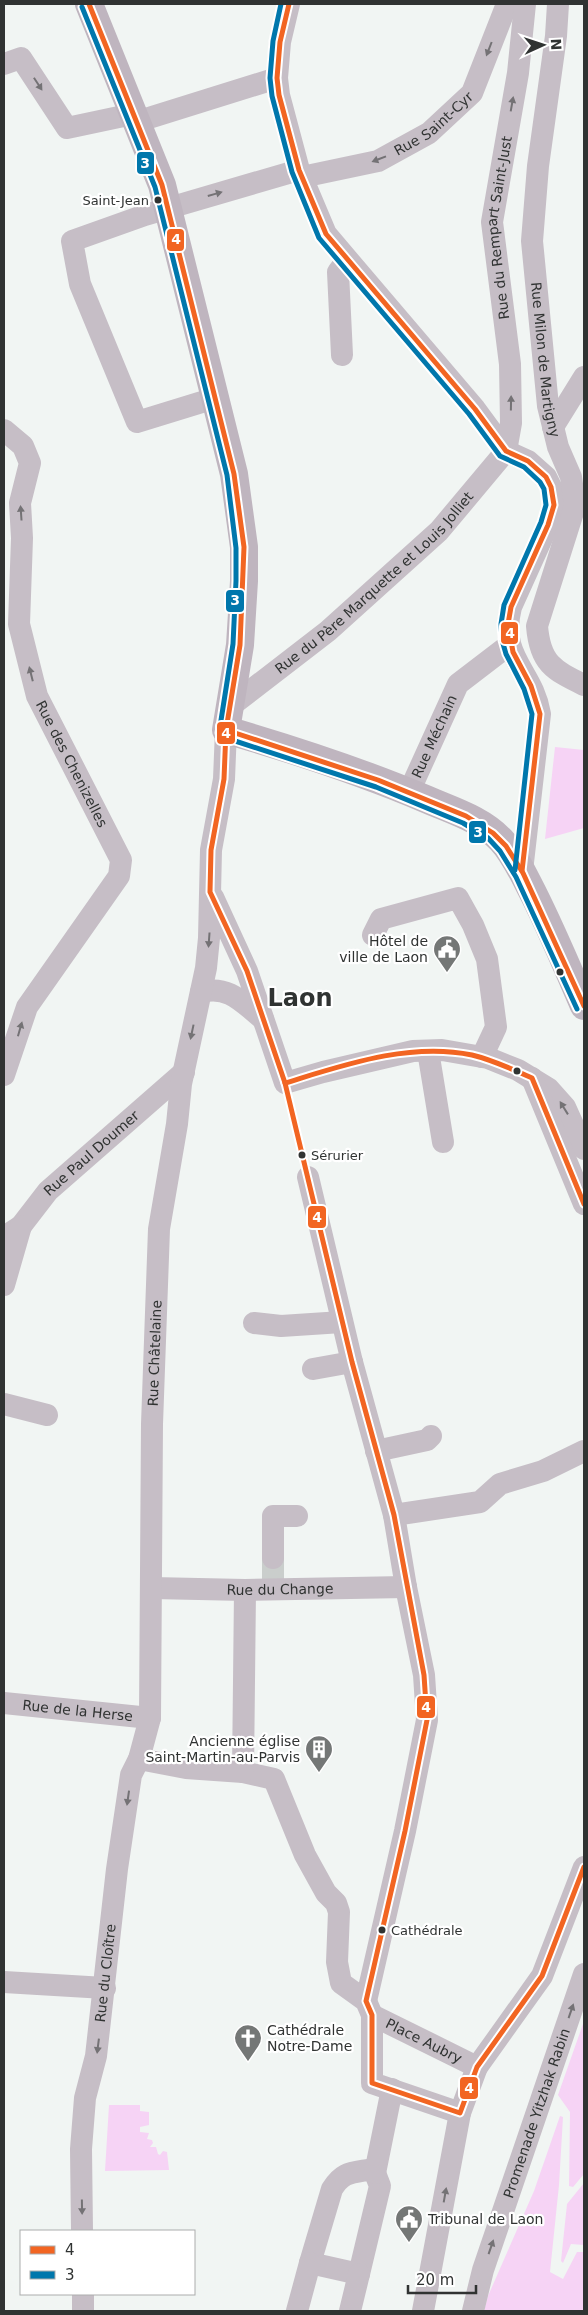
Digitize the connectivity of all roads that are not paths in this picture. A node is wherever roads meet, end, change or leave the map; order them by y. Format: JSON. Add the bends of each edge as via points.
{"nodes":[{"id":1,"x":89,"y":4,"type":"edge"},
{"id":2,"x":289,"y":4,"type":"edge"},
{"id":3,"x":506,"y":4,"type":"edge"},
{"id":4,"x":526,"y":4,"type":"edge"},
{"id":5,"x":558,"y":4,"type":"edge"},
{"id":6,"x":4,"y":64,"type":"edge"},
{"id":7,"x":277,"y":78,"type":"junction"},
{"id":8,"x":134,"y":118,"type":"junction"},
{"id":9,"x":301,"y":173,"type":"junction"},
{"id":10,"x":168,"y":208,"type":"junction"},
{"id":11,"x":347,"y":260,"type":"junction"},
{"id":12,"x":342,"y":355,"type":"dead end"},
{"id":13,"x":584,"y":377,"type":"edge"},
{"id":14,"x":215,"y":398,"type":"junction"},
{"id":15,"x":553,"y":427,"type":"junction"},
{"id":16,"x":4,"y":430,"type":"edge"},
{"id":17,"x":506,"y":451,"type":"junction"},
{"id":18,"x":509,"y":645,"type":"junction"},
{"id":19,"x":584,"y":685,"type":"edge"},
{"id":20,"x":229,"y":718,"type":"junction"},
{"id":21,"x":409,"y":792,"type":"junction"},
{"id":22,"x":522,"y":871,"type":"junction"},
{"id":23,"x":210,"y":892,"type":"junction"},
{"id":24,"x":373,"y":935,"type":"dead end"},
{"id":25,"x":201,"y":992,"type":"junction"},
{"id":26,"x":584,"y":1006,"type":"edge"},
{"id":27,"x":263,"y":1018,"type":"junction"},
{"id":28,"x":428,"y":1051,"type":"junction"},
{"id":29,"x":482,"y":1057,"type":"junction"},
{"id":30,"x":184,"y":1072,"type":"junction"},
{"id":31,"x":4,"y":1075,"type":"edge"},
{"id":32,"x":532,"y":1078,"type":"junction"},
{"id":33,"x":443,"y":1142,"type":"dead end"},
{"id":34,"x":584,"y":1149,"type":"edge"},
{"id":35,"x":308,"y":1177,"type":"dead end"},
{"id":36,"x":584,"y":1204,"type":"edge"},
{"id":37,"x":12,"y":1232,"type":"edge"},
{"id":38,"x":4,"y":1285,"type":"edge"},
{"id":39,"x":342,"y":1322,"type":"junction"},
{"id":40,"x":254,"y":1323,"type":"dead end"},
{"id":41,"x":352,"y":1362,"type":"junction"},
{"id":42,"x":313,"y":1369,"type":"dead end"},
{"id":43,"x":4,"y":1404,"type":"edge"},
{"id":44,"x":47,"y":1415,"type":"dead end"},
{"id":45,"x":431,"y":1436,"type":"dead end"},
{"id":46,"x":376,"y":1451,"type":"junction"},
{"id":47,"x":584,"y":1451,"type":"edge"},
{"id":48,"x":394,"y":1515,"type":"junction"},
{"id":49,"x":297,"y":1516,"type":"dead end"},
{"id":50,"x":273,"y":1558,"type":"tunnel mouth"},
{"id":51,"x":406,"y":1587,"type":"junction"},
{"id":52,"x":152,"y":1588,"type":"junction"},
{"id":53,"x":245,"y":1590,"type":"junction"},
{"id":54,"x":4,"y":1704,"type":"edge"},
{"id":55,"x":150,"y":1718,"type":"junction"},
{"id":56,"x":139,"y":1759,"type":"junction"},
{"id":57,"x":243,"y":1772,"type":"junction"},
{"id":58,"x":584,"y":1867,"type":"edge"},
{"id":59,"x":584,"y":1974,"type":"edge"},
{"id":60,"x":4,"y":1982,"type":"edge"},
{"id":61,"x":105,"y":1988,"type":"junction"},
{"id":62,"x":368,"y":2008,"type":"junction"},
{"id":63,"x":476,"y":2067,"type":"junction"},
{"id":64,"x":392,"y":2089,"type":"junction"},
{"id":65,"x":460,"y":2113,"type":"junction"},
{"id":66,"x":375,"y":2172,"type":"junction"},
{"id":67,"x":82,"y":2230,"type":"edge"},
{"id":68,"x":310,"y":2263,"type":"junction"},
{"id":69,"x":359,"y":2274,"type":"junction"},
{"id":70,"x":83,"y":2295,"type":"edge"},
{"id":71,"x":83,"y":2311,"type":"edge"},
{"id":72,"x":297,"y":2311,"type":"edge"},
{"id":73,"x":350,"y":2311,"type":"edge"},
{"id":74,"x":424,"y":2311,"type":"edge"},
{"id":75,"x":473,"y":2311,"type":"edge"}],
"edges":[{"from":1,"to":8,"type":"main road"},
{"from":2,"to":7,"type":"street","via":[[280,42]]},
{"from":3,"to":9,"type":"street","name":"Rue Saint-Cyr","one_way":true,"via":[[472,93],[430,133],[378,161]]},
{"from":17,"to":4,"type":"street","name":"Rue du Rempart Saint-Just","one_way":true,"via":[[511,423],[510,364],[492,222],[518,72]]},
{"from":5,"to":15,"type":"street","name":"Rue Milon de Martigny","via":[[532,241],[545,380]]},
{"from":6,"to":8,"type":"street","one_way":true,"via":[[21,58],[66,128]]},
{"from":7,"to":8,"type":"street"},
{"from":7,"to":9,"type":"street"},
{"from":8,"to":10,"type":"main road"},
{"from":10,"to":9,"type":"street","name":"Rue Saint-Cyr","one_way":true},
{"from":9,"to":11,"type":"street","via":[[326,234]]},
{"from":10,"to":14,"type":"main road"},
{"from":10,"to":14,"type":"street","name":"Rue Saint-Cyr","via":[[72,240],[80,284],[137,422]]},
{"from":11,"to":12,"type":"street","via":[[338,272]]},
{"from":11,"to":17,"type":"street","via":[[475,409]]},
{"from":13,"to":15,"type":"street"},
{"from":14,"to":20,"type":"main road","via":[[234,474],[244,547],[240,636]]},
{"from":15,"to":19,"type":"street","name":"Rue Milon de Martigny","via":[[571,477],[575,506],[537,626],[538,643],[558,673]]},
{"from":31,"to":16,"type":"street","name":"Rue des Chenizelles","one_way":true,"via":[[26,1007],[119,876],[121,860],[37,696],[19,624],[20,503],[30,463],[23,446]]},
{"from":17,"to":18,"type":"street","via":[[539,470],[549,482],[554,498],[548,525],[510,607]]},
{"from":17,"to":20,"type":"street","name":"Rue du Père Marquette et Louis Jolliet","via":[[439,531]]},
{"from":18,"to":21,"type":"street","name":"Rue Méchain","via":[[458,684]]},
{"from":18,"to":22,"type":"street","via":[[535,693],[540,714]]},
{"from":20,"to":21,"type":"main road","via":[[314,756]]},
{"from":20,"to":23,"type":"street","name":"Rue Châtelaine","via":[[224,778],[211,850]]},
{"from":21,"to":22,"type":"main road","via":[[487,828],[500,840]]},
{"from":22,"to":26,"type":"main road"},
{"from":23,"to":25,"type":"street","name":"Rue Châtelaine","one_way":true,"via":[[209,938]]},
{"from":23,"to":27,"type":"street","via":[[247,971]]},
{"from":24,"to":29,"type":"street","via":[[381,919],[458,898],[487,959],[496,1027]]},
{"from":25,"to":27,"type":"street","via":[[215,988],[227,991]]},
{"from":25,"to":30,"type":"street","name":"Rue Châtelaine","one_way":true},
{"from":27,"to":28,"type":"street","via":[[285,1083],[403,1053]]},
{"from":28,"to":29,"type":"street","via":[[442,1050]]},
{"from":28,"to":33,"type":"street"},
{"from":29,"to":32,"type":"street"},
{"from":30,"to":37,"type":"street","name":"Rue Paul Doumer","via":[[48,1191]]},
{"from":30,"to":52,"type":"street","name":"Rue Châtelaine","via":[[159,1229],[152,1424]]},
{"from":34,"to":32,"type":"street","one_way":true,"via":[[565,1107],[549,1089]]},
{"from":32,"to":36,"type":"street"},
{"from":35,"to":39,"type":"street"},
{"from":37,"to":38,"type":"street"},
{"from":39,"to":40,"type":"street","via":[[281,1326]]},
{"from":39,"to":41,"type":"street"},
{"from":41,"to":42,"type":"street"},
{"from":41,"to":46,"type":"street"},
{"from":43,"to":44,"type":"street"},
{"from":45,"to":46,"type":"street","via":[[427,1440]]},
{"from":46,"to":48,"type":"street"},
{"from":47,"to":48,"type":"street","via":[[543,1471],[500,1484],[480,1502]]},
{"from":48,"to":51,"type":"street"},
{"from":49,"to":50,"type":"street","via":[[273,1516]]},
{"from":51,"to":53,"type":"street","name":"Rue du Change","via":[[273,1585]]},
{"from":51,"to":62,"type":"street","via":[[424,1675],[427,1720]]},
{"from":52,"to":53,"type":"street","name":"Rue du Change"},
{"from":52,"to":55,"type":"street","name":"Rue Châtelaine"},
{"from":53,"to":57,"type":"street"},
{"from":54,"to":55,"type":"street","name":"Rue de la Herse"},
{"from":55,"to":56,"type":"street","name":"Rue du Cloître"},
{"from":56,"to":57,"type":"street","via":[[186,1768]]},
{"from":56,"to":61,"type":"street","name":"Rue du Cloître","one_way":true,"via":[[131,1775],[117,1869]]},
{"from":57,"to":62,"type":"street","via":[[274,1779],[305,1855],[339,1912],[337,1962],[341,1983]]},
{"from":58,"to":63,"type":"street","via":[[542,1976]]},
{"from":75,"to":59,"type":"street","name":"Promenade Yitzhak Rabin","one_way":true,"via":[[486,2261]]},
{"from":60,"to":61,"type":"street"},
{"from":61,"to":67,"type":"street","name":"Rue du Cloître","one_way":true,"via":[[96,2056],[85,2098]]},
{"from":62,"to":63,"type":"street","name":"Place Aubry"},
{"from":62,"to":64,"type":"street","name":"Place Aubry","via":[[372,2083]]},
{"from":63,"to":65,"type":"street","name":"Place Aubry"},
{"from":64,"to":65,"type":"street","name":"Place Aubry"},
{"from":64,"to":66,"type":"street"},
{"from":74,"to":65,"type":"street","one_way":true},
{"from":66,"to":68,"type":"street","via":[[367,2170],[339,2178],[332,2189]]},
{"from":66,"to":69,"type":"street","via":[[380,2186]]},
{"from":68,"to":69,"type":"street"},
{"from":68,"to":72,"type":"street"},
{"from":69,"to":73,"type":"street"},
{"from":70,"to":71,"type":"street"}]}
